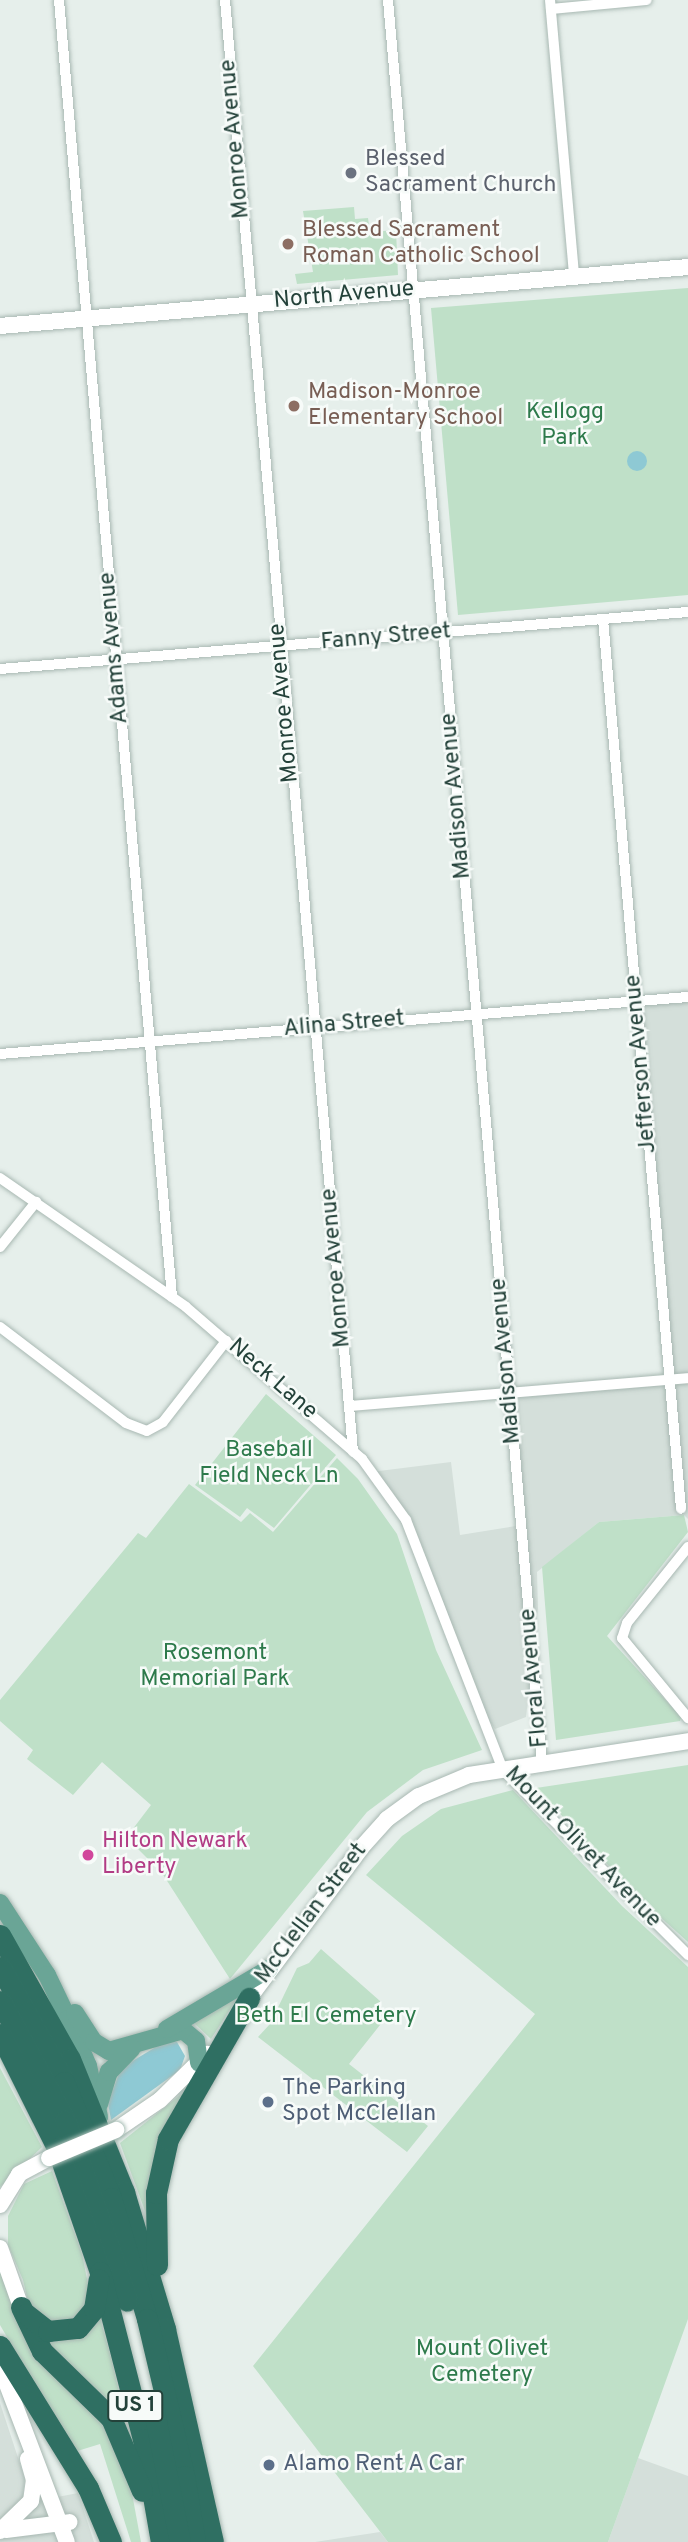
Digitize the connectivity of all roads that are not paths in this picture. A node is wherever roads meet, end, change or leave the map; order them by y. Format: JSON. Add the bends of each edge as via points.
{"nodes":[{"id":1,"x":59,"y":0,"type":"edge"},
{"id":2,"x":225,"y":0,"type":"edge"},
{"id":3,"x":388,"y":0,"type":"edge"},
{"id":4,"x":647,"y":0,"type":"edge"},
{"id":5,"x":551,"y":5,"type":"edge"},
{"id":6,"x":688,"y":267,"type":"edge"},
{"id":7,"x":575,"y":276,"type":"junction"},
{"id":8,"x":413,"y":289,"type":"junction"},
{"id":9,"x":249,"y":304,"type":"junction"},
{"id":10,"x":86,"y":318,"type":"junction"},
{"id":11,"x":0,"y":326,"type":"edge"},
{"id":12,"x":688,"y":612,"type":"edge"},
{"id":13,"x":603,"y":620,"type":"junction"},
{"id":14,"x":444,"y":634,"type":"junction"},
{"id":15,"x":279,"y":647,"type":"junction"},
{"id":16,"x":116,"y":659,"type":"junction"},
{"id":17,"x":0,"y":669,"type":"edge"},
{"id":18,"x":688,"y":997,"type":"edge"},
{"id":19,"x":636,"y":1001,"type":"junction"},
{"id":20,"x":475,"y":1014,"type":"junction"},
{"id":21,"x":315,"y":1028,"type":"junction"},
{"id":22,"x":150,"y":1042,"type":"junction"},
{"id":23,"x":0,"y":1054,"type":"edge"},
{"id":24,"x":0,"y":1178,"type":"edge"},
{"id":25,"x":36,"y":1202,"type":"junction"},
{"id":26,"x":0,"y":1247,"type":"edge"},
{"id":27,"x":172,"y":1297,"type":"junction"},
{"id":28,"x":0,"y":1327,"type":"edge"},
{"id":29,"x":226,"y":1340,"type":"junction"},
{"id":30,"x":688,"y":1378,"type":"edge"},
{"id":31,"x":672,"y":1380,"type":"junction"},
{"id":32,"x":510,"y":1393,"type":"junction"},
{"id":33,"x":349,"y":1406,"type":"junction"},
{"id":34,"x":353,"y":1451,"type":"junction"},
{"id":35,"x":681,"y":1509,"type":"dead end"},
{"id":36,"x":688,"y":1547,"type":"edge"},
{"id":37,"x":528,"y":1592,"type":"joint"},
{"id":38,"x":457,"y":1655,"type":"joint"},
{"id":39,"x":688,"y":1718,"type":"edge"},
{"id":40,"x":688,"y":1741,"type":"edge"},
{"id":41,"x":542,"y":1765,"type":"junction"},
{"id":42,"x":503,"y":1770,"type":"junction"},
{"id":43,"x":0,"y":1903,"type":"edge"},
{"id":44,"x":0,"y":1935,"type":"edge"},
{"id":45,"x":688,"y":1955,"type":"edge"},
{"id":46,"x":0,"y":1967,"type":"edge"},
{"id":47,"x":270,"y":1969,"type":"junction"},
{"id":48,"x":47,"y":1975,"type":"junction"},
{"id":49,"x":249,"y":1998,"type":"junction"},
{"id":50,"x":0,"y":2001,"type":"edge"},
{"id":51,"x":0,"y":2034,"type":"edge"},
{"id":52,"x":158,"y":2035,"type":"junction"},
{"id":53,"x":132,"y":2048,"type":"junction"},
{"id":54,"x":199,"y":2063,"type":"junction"},
{"id":55,"x":104,"y":2121,"type":"junction"},
{"id":56,"x":0,"y":2205,"type":"edge"},
{"id":57,"x":0,"y":2248,"type":"edge"},
{"id":58,"x":100,"y":2272,"type":"junction"},
{"id":59,"x":21,"y":2307,"type":"junction"},
{"id":60,"x":165,"y":2329,"type":"junction"},
{"id":61,"x":0,"y":2346,"type":"edge"},
{"id":62,"x":0,"y":2366,"type":"edge"},
{"id":63,"x":16,"y":2409,"type":"junction"},
{"id":64,"x":62,"y":2521,"type":"junction"},
{"id":65,"x":0,"y":2531,"type":"edge"},
{"id":66,"x":111,"y":2541,"type":"edge"},
{"id":67,"x":67,"y":2542,"type":"edge"},
{"id":68,"x":76,"y":2542,"type":"edge"},
{"id":69,"x":161,"y":2542,"type":"edge"},
{"id":70,"x":180,"y":2542,"type":"edge"},
{"id":71,"x":195,"y":2542,"type":"edge"},
{"id":72,"x":213,"y":2542,"type":"edge"}],
"edges":[{"from":1,"to":10,"type":"street","name":"Adams Avenue"},
{"from":2,"to":9,"type":"street","name":"Monroe Avenue"},
{"from":3,"to":8,"type":"street","name":"Madison Avenue"},
{"from":4,"to":5,"type":"street"},
{"from":5,"to":7,"type":"street"},
{"from":6,"to":7,"type":"main road","name":"North Avenue"},
{"from":7,"to":8,"type":"main road","name":"North Avenue"},
{"from":8,"to":9,"type":"main road","name":"North Avenue"},
{"from":8,"to":14,"type":"street","name":"Madison Avenue"},
{"from":9,"to":10,"type":"main road","name":"North Avenue"},
{"from":9,"to":15,"type":"street","name":"Monroe Avenue"},
{"from":10,"to":11,"type":"main road","name":"North Avenue"},
{"from":10,"to":16,"type":"street","name":"Adams Avenue"},
{"from":12,"to":13,"type":"street","name":"Fanny Street"},
{"from":13,"to":14,"type":"street","name":"Fanny Street"},
{"from":13,"to":19,"type":"street","name":"Jefferson Avenue"},
{"from":14,"to":15,"type":"street","name":"Fanny Street"},
{"from":14,"to":20,"type":"street","name":"Madison Avenue"},
{"from":15,"to":16,"type":"street","name":"Fanny Street"},
{"from":15,"to":21,"type":"street","name":"Monroe Avenue"},
{"from":16,"to":17,"type":"street","name":"Fanny Street"},
{"from":16,"to":22,"type":"street","name":"Adams Avenue"},
{"from":18,"to":19,"type":"street","name":"Alina Street"},
{"from":19,"to":20,"type":"street","name":"Alina Street"},
{"from":19,"to":31,"type":"street","name":"Jefferson Avenue"},
{"from":20,"to":21,"type":"street","name":"Alina Street"},
{"from":20,"to":32,"type":"street","name":"Madison Avenue"},
{"from":21,"to":22,"type":"street","name":"Alina Street"},
{"from":21,"to":33,"type":"street","name":"Monroe Avenue"},
{"from":22,"to":23,"type":"street","name":"Alina Street"},
{"from":22,"to":27,"type":"street","name":"Adams Avenue"},
{"from":24,"to":25,"type":"street","name":"Neck Lane"},
{"from":25,"to":26,"type":"street"},
{"from":25,"to":27,"type":"street","name":"Neck Lane"},
{"from":27,"to":29,"type":"street","name":"Neck Lane"},
{"from":28,"to":29,"type":"street","via":[[126,1423],[148,1431],[163,1422]]},
{"from":29,"to":34,"type":"street","name":"Neck Lane"},
{"from":30,"to":31,"type":"street"},
{"from":31,"to":32,"type":"street"},
{"from":31,"to":35,"type":"street","name":"Jefferson Avenue"},
{"from":32,"to":33,"type":"street"},
{"from":32,"to":37,"type":"street","name":"Madison Avenue"},
{"from":33,"to":34,"type":"street","name":"Monroe Avenue"},
{"from":34,"to":38,"type":"street","name":"Neck Lane","via":[[406,1520]]},
{"from":36,"to":39,"type":"street","via":[[627,1623],[622,1638]]},
{"from":37,"to":41,"type":"street","name":"Floral Avenue"},
{"from":38,"to":42,"type":"street","name":"Mount Olivet Avenue"},
{"from":40,"to":41,"type":"main road","name":"McClellan Street"},
{"from":41,"to":42,"type":"main road","name":"McClellan Street"},
{"from":42,"to":45,"type":"street","name":"Mount Olivet Avenue"},
{"from":42,"to":47,"type":"main road","name":"McClellan Street","via":[[442,1784],[387,1819]]},
{"from":43,"to":48,"type":"main road"},
{"from":44,"to":55,"type":"highway","number":"US 1"},
{"from":46,"to":71,"type":"highway","via":[[60,2074],[111,2198],[144,2310]]},
{"from":47,"to":49,"type":"main road","name":"McClellan Street"},
{"from":47,"to":52,"type":"main road"},
{"from":48,"to":53,"type":"main road","via":[[94,2042],[109,2051]]},
{"from":48,"to":55,"type":"main road","via":[[85,2057]]},
{"from":49,"to":54,"type":"main road","name":"McClellan Street"},
{"from":49,"to":60,"type":"highway","via":[[175,2124],[160,2167],[155,2234]]},
{"from":50,"to":70,"type":"highway","via":[[50,2088],[103,2221],[150,2393]]},
{"from":51,"to":58,"type":"highway","number":"US 1","via":[[57,2148]]},
{"from":52,"to":53,"type":"main road"},
{"from":52,"to":54,"type":"main road","via":[[175,2029],[187,2032],[200,2048]]},
{"from":53,"to":55,"type":"main road","via":[[109,2072]]},
{"from":54,"to":55,"type":"main road","name":"McClellan Street","via":[[150,2108]]},
{"from":55,"to":56,"type":"main road","name":"McClellan Street","bridge":true,"via":[[19,2174]]},
{"from":55,"to":60,"type":"highway","number":"US 1"},
{"from":57,"to":59,"type":"main road"},
{"from":58,"to":59,"type":"highway","via":[[94,2309],[73,2330],[44,2329]]},
{"from":58,"to":69,"type":"highway","number":"US 1","via":[[143,2439]]},
{"from":59,"to":69,"type":"highway","via":[[43,2351],[93,2396],[116,2425]]},
{"from":60,"to":72,"type":"highway","number":"US 1"},
{"from":61,"to":66,"type":"highway","via":[[88,2488]]},
{"from":62,"to":63,"type":"main road"},
{"from":63,"to":64,"type":"main road"},
{"from":63,"to":65,"type":"main road","via":[[34,2490],[25,2511]]},
{"from":64,"to":65,"type":"main road"},
{"from":64,"to":67,"type":"main road"},
{"from":64,"to":68,"type":"main road","via":[[71,2523]]}]}
